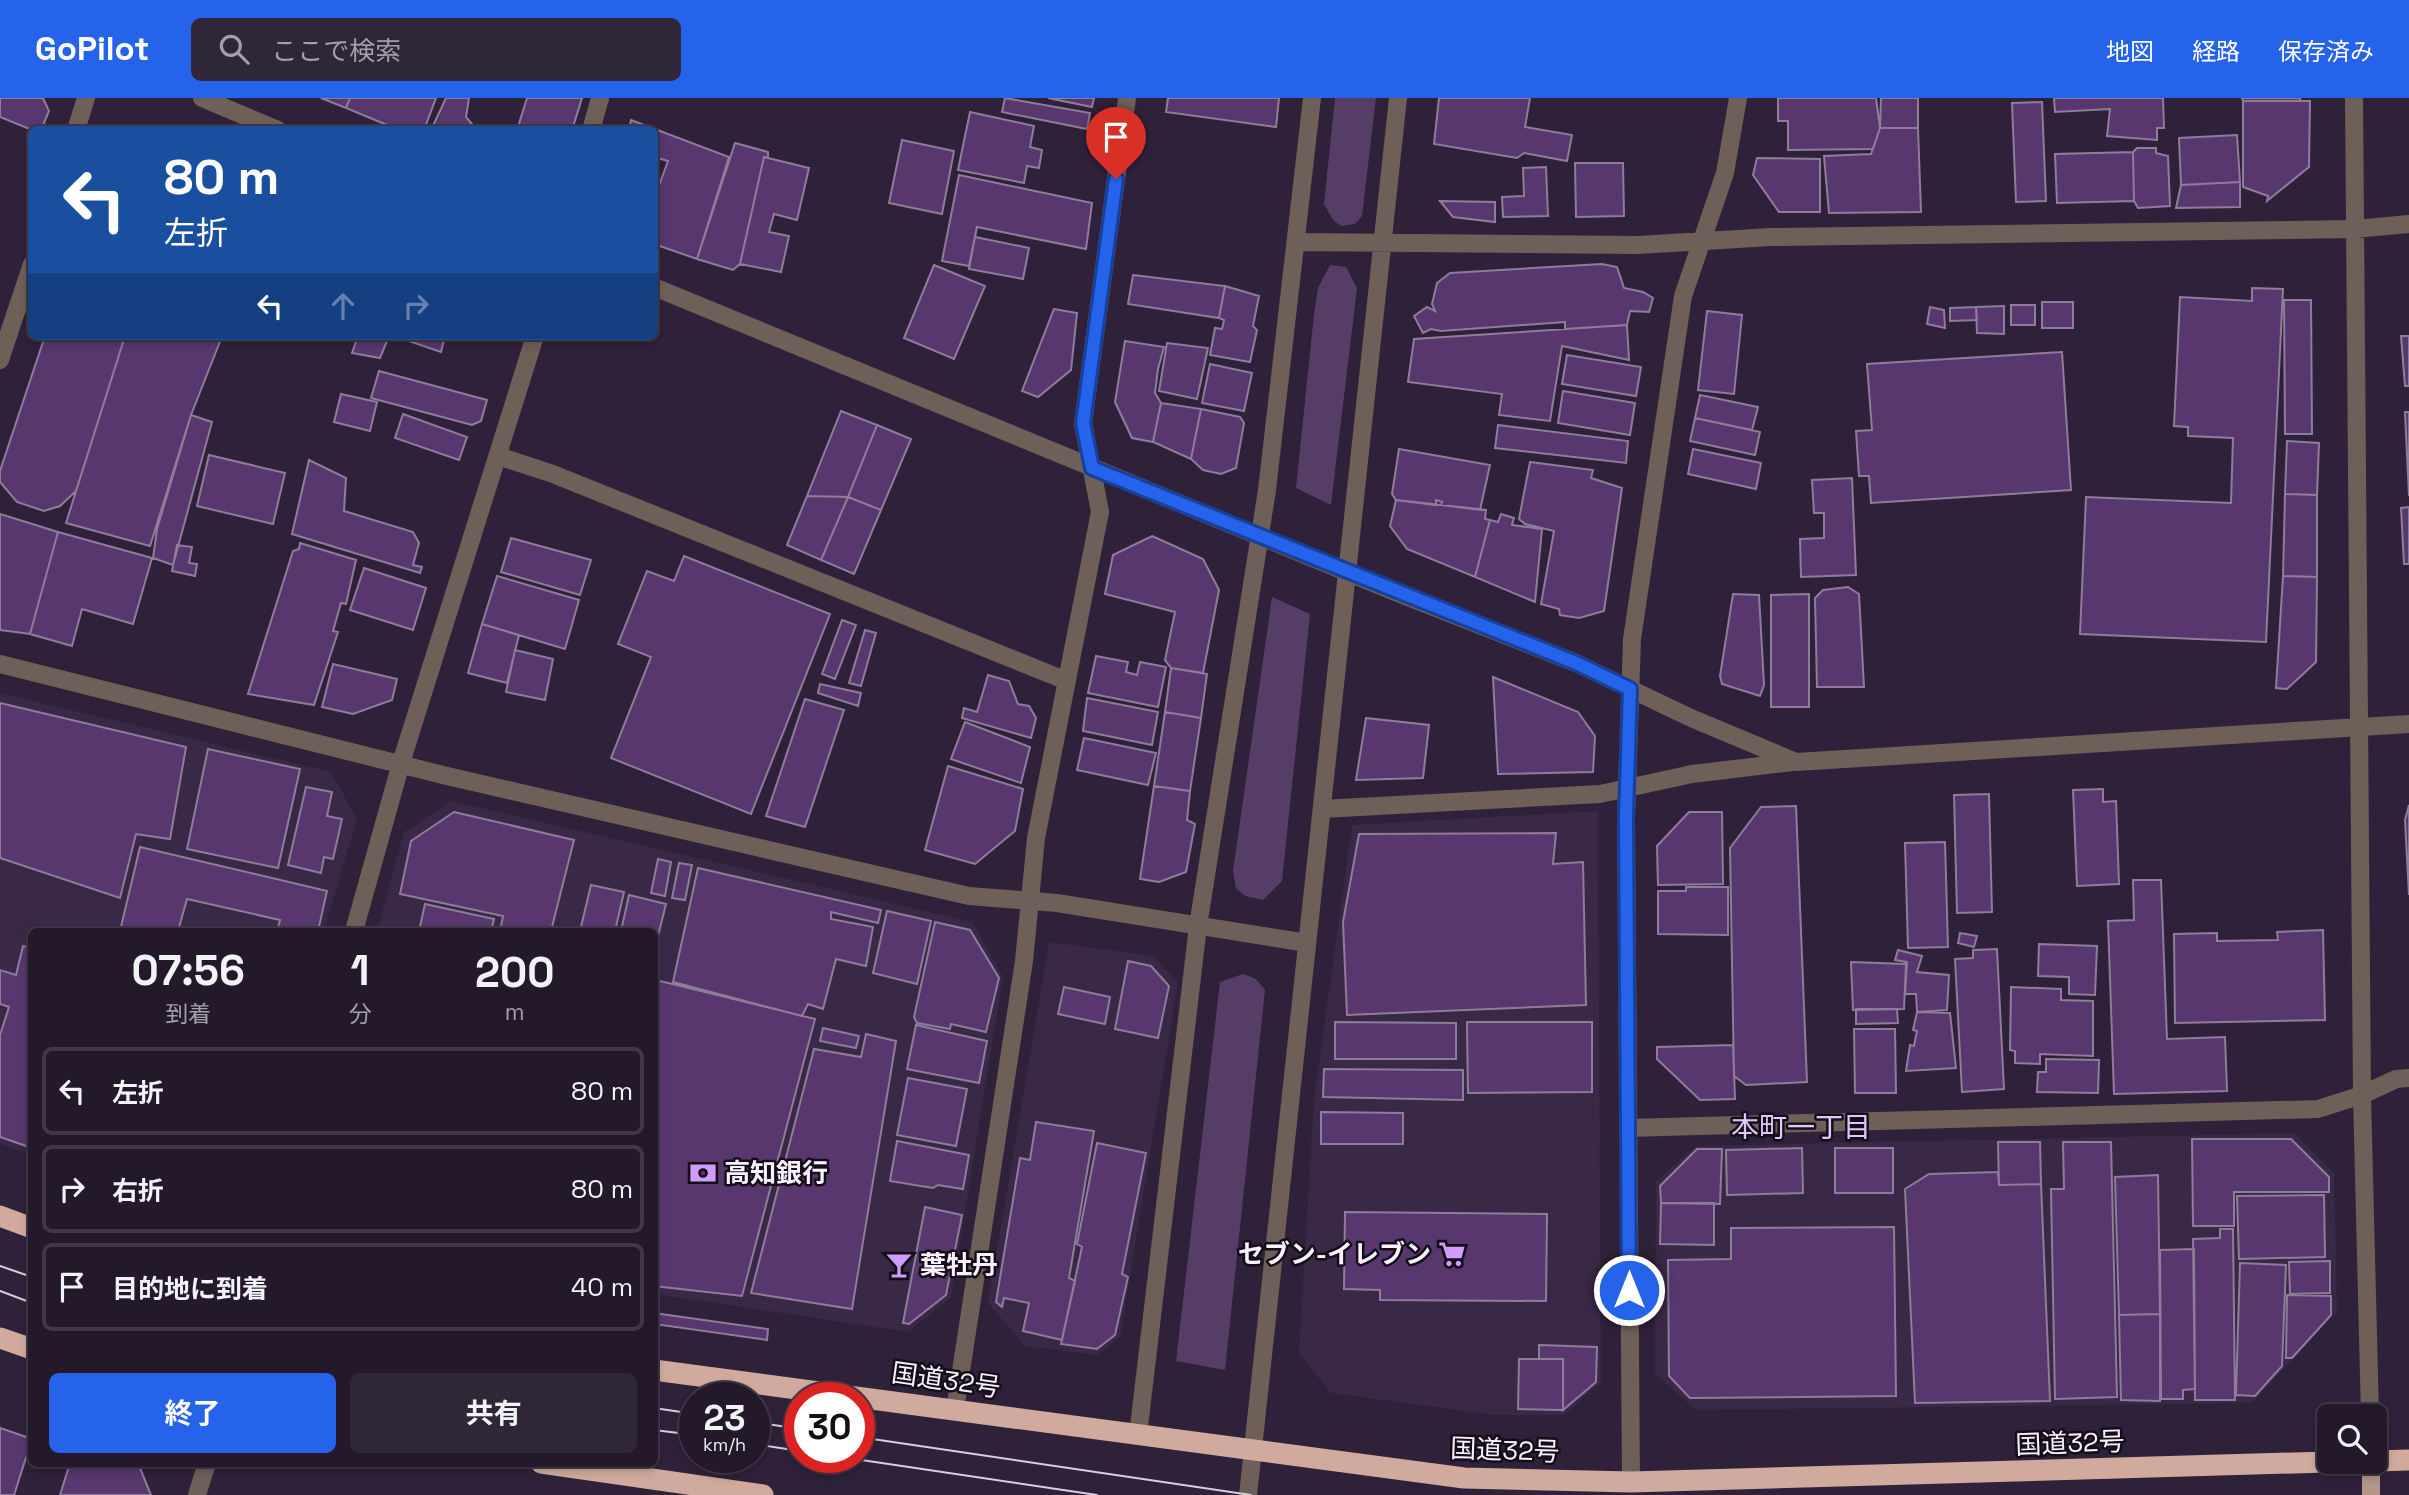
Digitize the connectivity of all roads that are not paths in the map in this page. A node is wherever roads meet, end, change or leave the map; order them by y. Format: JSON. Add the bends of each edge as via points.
{"nodes":[{"id":1,"x":86,"y":98,"type":"edge"},
{"id":2,"x":202,"y":98,"type":"edge"},
{"id":3,"x":600,"y":98,"type":"edge"},
{"id":4,"x":1127,"y":98,"type":"edge"},
{"id":5,"x":1312,"y":98,"type":"edge"},
{"id":6,"x":1398,"y":98,"type":"edge"},
{"id":7,"x":1738,"y":98,"type":"edge"},
{"id":8,"x":2354,"y":98,"type":"edge"},
{"id":9,"x":77,"y":126,"type":"edge"},
{"id":10,"x":268,"y":126,"type":"edge"},
{"id":11,"x":592,"y":126,"type":"edge"},
{"id":12,"x":2409,"y":224,"type":"edge"},
{"id":13,"x":2355,"y":229,"type":"junction"},
{"id":14,"x":1702,"y":240,"type":"junction"},
{"id":15,"x":1298,"y":242,"type":"junction"},
{"id":16,"x":1383,"y":243,"type":"junction"},
{"id":17,"x":28,"y":276,"type":"edge"},
{"id":18,"x":658,"y":289,"type":"edge"},
{"id":19,"x":534,"y":340,"type":"edge"},
{"id":20,"x":0,"y":360,"type":"edge"},
{"id":21,"x":498,"y":456,"type":"junction"},
{"id":22,"x":1092,"y":468,"type":"junction"},
{"id":23,"x":1260,"y":536,"type":"junction"},
{"id":24,"x":1347,"y":572,"type":"junction"},
{"id":25,"x":0,"y":664,"type":"edge"},
{"id":26,"x":1067,"y":681,"type":"junction"},
{"id":27,"x":1630,"y":689,"type":"junction"},
{"id":28,"x":2409,"y":724,"type":"edge"},
{"id":29,"x":2358,"y":727,"type":"junction"},
{"id":30,"x":401,"y":762,"type":"junction"},
{"id":31,"x":1796,"y":762,"type":"junction"},
{"id":32,"x":1626,"y":788,"type":"junction"},
{"id":33,"x":1322,"y":809,"type":"junction"},
{"id":34,"x":1030,"y":902,"type":"junction"},
{"id":35,"x":1198,"y":926,"type":"junction"},
{"id":36,"x":355,"y":928,"type":"edge"},
{"id":37,"x":1307,"y":943,"type":"junction"},
{"id":38,"x":2409,"y":1078,"type":"edge"},
{"id":39,"x":2362,"y":1095,"type":"junction"},
{"id":40,"x":1628,"y":1128,"type":"junction"},
{"id":41,"x":0,"y":1216,"type":"edge"},
{"id":42,"x":28,"y":1226,"type":"edge"},
{"id":43,"x":0,"y":1338,"type":"edge"},
{"id":44,"x":28,"y":1348,"type":"edge"},
{"id":45,"x":658,"y":1371,"type":"edge"},
{"id":46,"x":2370,"y":1404,"type":"edge"},
{"id":47,"x":955,"y":1410,"type":"junction"},
{"id":48,"x":1138,"y":1435,"type":"junction"},
{"id":49,"x":1253,"y":1450,"type":"junction"},
{"id":50,"x":2409,"y":1460,"type":"edge"},
{"id":51,"x":2387,"y":1461,"type":"edge"},
{"id":52,"x":2317,"y":1462,"type":"edge"},
{"id":53,"x":206,"y":1467,"type":"edge"},
{"id":54,"x":569,"y":1467,"type":"edge"},
{"id":55,"x":2372,"y":1474,"type":"edge"},
{"id":56,"x":1631,"y":1482,"type":"junction"},
{"id":57,"x":1464,"y":1487,"type":"edge"},
{"id":58,"x":197,"y":1495,"type":"edge"},
{"id":59,"x":763,"y":1495,"type":"edge"},
{"id":60,"x":1248,"y":1495,"type":"edge"},
{"id":61,"x":2371,"y":1495,"type":"edge"}],
"edges":[{"from":1,"to":9,"type":"street"},
{"from":2,"to":10,"type":"street"},
{"from":3,"to":11,"type":"street"},
{"from":4,"to":22,"type":"street","via":[[1083,423]]},
{"from":5,"to":15,"type":"street"},
{"from":6,"to":16,"type":"street"},
{"from":7,"to":14,"type":"street","via":[[1725,173]]},
{"from":8,"to":13,"type":"street"},
{"from":12,"to":13,"type":"street"},
{"from":13,"to":14,"type":"street"},
{"from":13,"to":29,"type":"street"},
{"from":14,"to":16,"type":"street"},
{"from":14,"to":27,"type":"street","via":[[1683,296],[1632,639]]},
{"from":15,"to":16,"type":"street"},
{"from":15,"to":23,"type":"street"},
{"from":16,"to":24,"type":"street"},
{"from":17,"to":20,"type":"street"},
{"from":18,"to":22,"type":"street"},
{"from":19,"to":21,"type":"street"},
{"from":21,"to":26,"type":"street"},
{"from":21,"to":30,"type":"street"},
{"from":22,"to":23,"type":"street"},
{"from":22,"to":26,"type":"street","via":[[1100,512]]},
{"from":23,"to":24,"type":"street"},
{"from":23,"to":35,"type":"street"},
{"from":24,"to":27,"type":"street"},
{"from":24,"to":33,"type":"street"},
{"from":25,"to":30,"type":"street"},
{"from":26,"to":34,"type":"street","via":[[1036,838]]},
{"from":27,"to":31,"type":"street"},
{"from":27,"to":32,"type":"street"},
{"from":28,"to":29,"type":"street"},
{"from":29,"to":31,"type":"street"},
{"from":29,"to":39,"type":"street"},
{"from":30,"to":34,"type":"street","via":[[969,896]]},
{"from":30,"to":36,"type":"street"},
{"from":31,"to":32,"type":"street","via":[[1692,774]]},
{"from":32,"to":33,"type":"street","via":[[1600,794]]},
{"from":32,"to":40,"type":"street"},
{"from":33,"to":37,"type":"street"},
{"from":34,"to":35,"type":"street"},
{"from":34,"to":47,"type":"street"},
{"from":35,"to":37,"type":"street"},
{"from":35,"to":48,"type":"street"},
{"from":37,"to":49,"type":"street"},
{"from":38,"to":39,"type":"street"},
{"from":39,"to":40,"type":"street","via":[[2318,1108]]},
{"from":39,"to":46,"type":"street"},
{"from":40,"to":56,"type":"street"},
{"from":41,"to":42,"type":"highway"},
{"from":43,"to":44,"type":"highway"},
{"from":45,"to":47,"type":"highway","name":"国道32号"},
{"from":47,"to":48,"type":"highway","name":"国道32号"},
{"from":48,"to":49,"type":"highway","name":"国道32号"},
{"from":49,"to":57,"type":"highway","name":"国道32号"},
{"from":49,"to":60,"type":"street"},
{"from":50,"to":51,"type":"highway"},
{"from":52,"to":56,"type":"highway","name":"国道32号"},
{"from":53,"to":58,"type":"street"},
{"from":54,"to":59,"type":"highway"},
{"from":55,"to":61,"type":"main road"},
{"from":56,"to":57,"type":"highway","name":"国道32号"}]}
